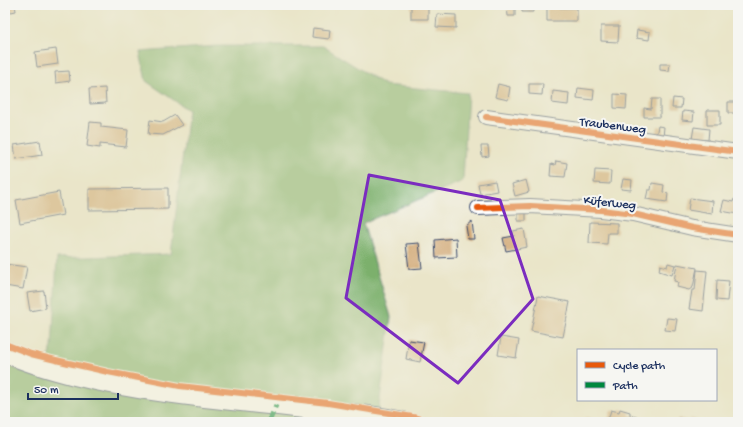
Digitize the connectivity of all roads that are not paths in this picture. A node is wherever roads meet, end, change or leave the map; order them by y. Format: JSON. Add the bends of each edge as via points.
{"nodes":[{"id":1,"x":486,"y":117,"type":"dead end"},
{"id":2,"x":738,"y":152,"type":"edge"},
{"id":3,"x":478,"y":208,"type":"dead end"},
{"id":4,"x":738,"y":235,"type":"edge"},
{"id":5,"x":5,"y":352,"type":"edge"},
{"id":6,"x":403,"y":422,"type":"edge"}],
"edges":[{"from":1,"to":2,"type":"street","name":"Traubenweg"},
{"from":3,"to":4,"type":"street","name":"Küferweg","via":[[524,206],[601,210]]},
{"from":5,"to":6,"type":"main road","via":[[35,364],[136,388]]}]}
